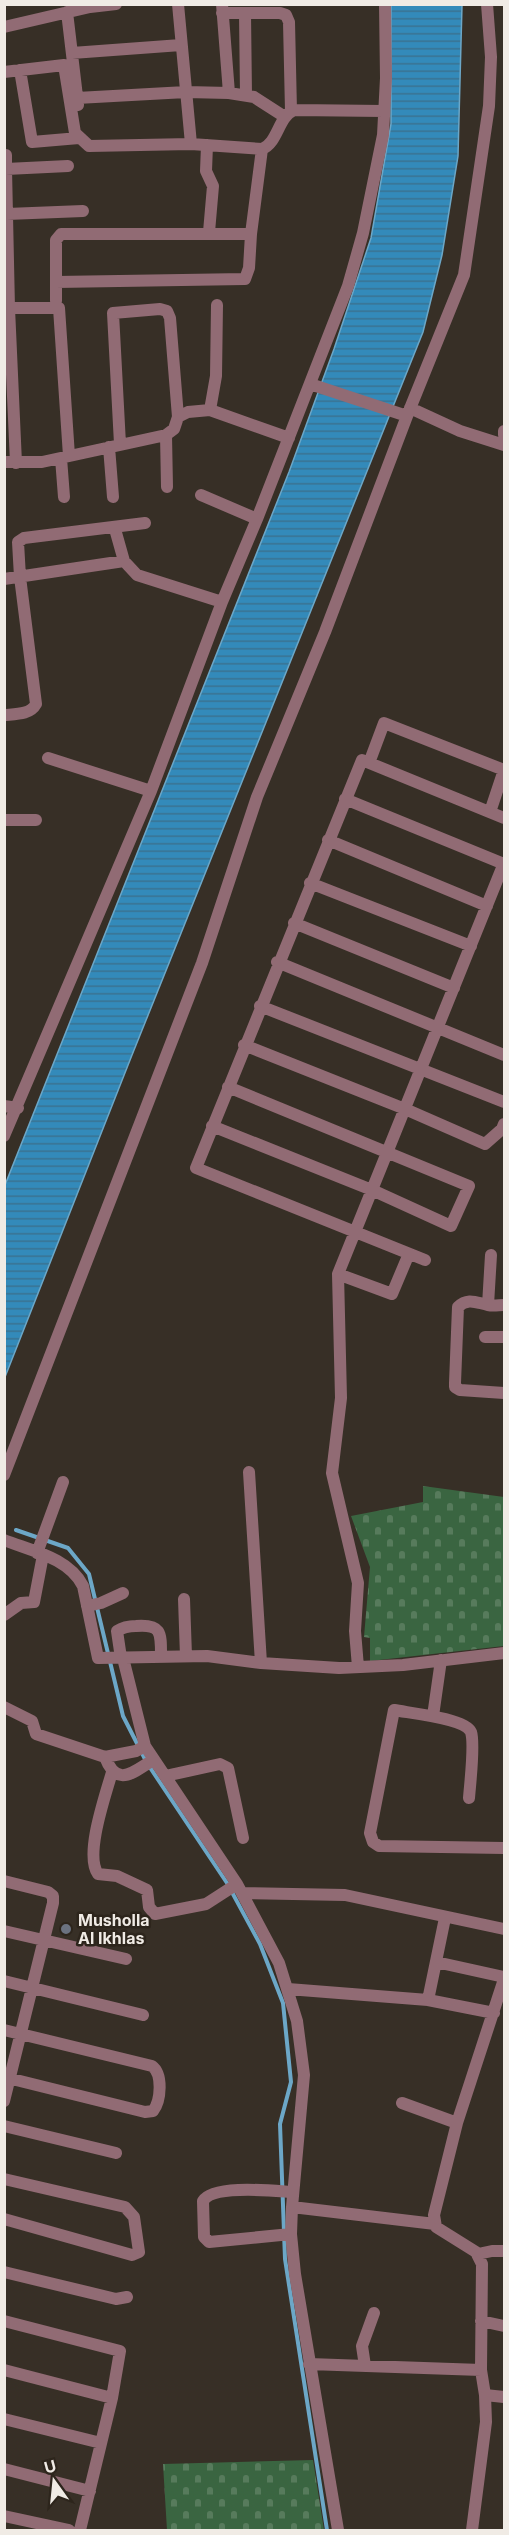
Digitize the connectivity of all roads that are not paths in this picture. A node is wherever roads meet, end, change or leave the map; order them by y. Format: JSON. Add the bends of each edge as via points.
{"nodes":[{"id":1,"x":42,"y":4,"type":"edge"},
{"id":2,"x":116,"y":4,"type":"edge"},
{"id":3,"x":178,"y":4,"type":"edge"},
{"id":4,"x":385,"y":4,"type":"edge"},
{"id":5,"x":487,"y":4,"type":"edge"},
{"id":6,"x":90,"y":6,"type":"edge"},
{"id":7,"x":222,"y":9,"type":"edge"},
{"id":8,"x":67,"y":12,"type":"junction"},
{"id":9,"x":245,"y":13,"type":"junction"},
{"id":10,"x":44,"y":17,"type":"junction"},
{"id":11,"x":4,"y":27,"type":"edge"},
{"id":12,"x":181,"y":45,"type":"junction"},
{"id":13,"x":70,"y":60,"type":"junction"},
{"id":14,"x":20,"y":70,"type":"junction"},
{"id":15,"x":4,"y":72,"type":"edge"},
{"id":16,"x":186,"y":92,"type":"junction"},
{"id":17,"x":229,"y":93,"type":"junction"},
{"id":18,"x":246,"y":95,"type":"junction"},
{"id":19,"x":77,"y":98,"type":"junction"},
{"id":20,"x":384,"y":111,"type":"junction"},
{"id":21,"x":288,"y":114,"type":"junction"},
{"id":22,"x":81,"y":140,"type":"junction"},
{"id":23,"x":191,"y":144,"type":"junction"},
{"id":24,"x":207,"y":145,"type":"junction"},
{"id":25,"x":262,"y":149,"type":"junction"},
{"id":26,"x":6,"y":154,"type":"edge"},
{"id":27,"x":68,"y":166,"type":"dead end"},
{"id":28,"x":6,"y":169,"type":"junction"},
{"id":29,"x":83,"y":211,"type":"dead end"},
{"id":30,"x":7,"y":214,"type":"junction"},
{"id":31,"x":209,"y":232,"type":"junction"},
{"id":32,"x":251,"y":234,"type":"junction"},
{"id":33,"x":56,"y":282,"type":"junction"},
{"id":34,"x":7,"y":301,"type":"edge"},
{"id":35,"x":56,"y":301,"type":"dead end"},
{"id":36,"x":216,"y":305,"type":"dead end"},
{"id":37,"x":310,"y":384,"type":"junction"},
{"id":38,"x":210,"y":410,"type":"junction"},
{"id":39,"x":409,"y":412,"type":"junction"},
{"id":40,"x":178,"y":417,"type":"junction"},
{"id":41,"x":166,"y":435,"type":"junction"},
{"id":42,"x":289,"y":438,"type":"junction"},
{"id":43,"x":504,"y":445,"type":"edge"},
{"id":44,"x":114,"y":446,"type":"junction"},
{"id":45,"x":65,"y":457,"type":"junction"},
{"id":46,"x":10,"y":463,"type":"edge"},
{"id":47,"x":167,"y":487,"type":"dead end"},
{"id":48,"x":201,"y":495,"type":"dead end"},
{"id":49,"x":64,"y":497,"type":"dead end"},
{"id":50,"x":113,"y":497,"type":"dead end"},
{"id":51,"x":257,"y":519,"type":"junction"},
{"id":52,"x":145,"y":524,"type":"dead end"},
{"id":53,"x":115,"y":529,"type":"junction"},
{"id":54,"x":124,"y":561,"type":"junction"},
{"id":55,"x":20,"y":578,"type":"junction"},
{"id":56,"x":4,"y":579,"type":"edge"},
{"id":57,"x":222,"y":602,"type":"junction"},
{"id":58,"x":4,"y":715,"type":"edge"},
{"id":59,"x":48,"y":758,"type":"dead end"},
{"id":60,"x":369,"y":763,"type":"junction"},
{"id":61,"x":151,"y":791,"type":"junction"},
{"id":62,"x":345,"y":799,"type":"junction"},
{"id":63,"x":489,"y":812,"type":"junction"},
{"id":64,"x":504,"y":818,"type":"edge"},
{"id":65,"x":4,"y":820,"type":"edge"},
{"id":66,"x":36,"y":820,"type":"dead end"},
{"id":67,"x":328,"y":840,"type":"junction"},
{"id":68,"x":504,"y":863,"type":"edge"},
{"id":69,"x":310,"y":883,"type":"junction"},
{"id":70,"x":487,"y":906,"type":"junction"},
{"id":71,"x":294,"y":923,"type":"junction"},
{"id":72,"x":471,"y":946,"type":"junction"},
{"id":73,"x":277,"y":962,"type":"junction"},
{"id":74,"x":454,"y":988,"type":"junction"},
{"id":75,"x":260,"y":1006,"type":"junction"},
{"id":76,"x":438,"y":1027,"type":"junction"},
{"id":77,"x":244,"y":1046,"type":"junction"},
{"id":78,"x":504,"y":1055,"type":"edge"},
{"id":79,"x":421,"y":1069,"type":"junction"},
{"id":80,"x":228,"y":1087,"type":"junction"},
{"id":81,"x":504,"y":1102,"type":"edge"},
{"id":82,"x":4,"y":1106,"type":"edge"},
{"id":83,"x":18,"y":1108,"type":"junction"},
{"id":84,"x":405,"y":1109,"type":"junction"},
{"id":85,"x":504,"y":1124,"type":"edge"},
{"id":86,"x":212,"y":1126,"type":"junction"},
{"id":87,"x":4,"y":1136,"type":"edge"},
{"id":88,"x":387,"y":1151,"type":"junction"},
{"id":89,"x":372,"y":1190,"type":"junction"},
{"id":90,"x":354,"y":1232,"type":"junction"},
{"id":91,"x":491,"y":1255,"type":"dead end"},
{"id":92,"x":408,"y":1256,"type":"dead end"},
{"id":93,"x":425,"y":1260,"type":"dead end"},
{"id":94,"x":338,"y":1274,"type":"junction"},
{"id":95,"x":488,"y":1305,"type":"junction"},
{"id":96,"x":504,"y":1305,"type":"edge"},
{"id":97,"x":485,"y":1337,"type":"dead end"},
{"id":98,"x":504,"y":1337,"type":"edge"},
{"id":99,"x":504,"y":1393,"type":"edge"},
{"id":100,"x":249,"y":1472,"type":"dead end"},
{"id":101,"x":4,"y":1476,"type":"edge"},
{"id":102,"x":63,"y":1482,"type":"dead end"},
{"id":103,"x":4,"y":1540,"type":"edge"},
{"id":104,"x":41,"y":1547,"type":"junction"},
{"id":105,"x":123,"y":1593,"type":"dead end"},
{"id":106,"x":184,"y":1599,"type":"dead end"},
{"id":107,"x":92,"y":1605,"type":"junction"},
{"id":108,"x":4,"y":1615,"type":"edge"},
{"id":109,"x":504,"y":1653,"type":"edge"},
{"id":110,"x":186,"y":1656,"type":"junction"},
{"id":111,"x":162,"y":1657,"type":"junction"},
{"id":112,"x":116,"y":1658,"type":"junction"},
{"id":113,"x":441,"y":1660,"type":"junction"},
{"id":114,"x":261,"y":1663,"type":"junction"},
{"id":115,"x":358,"y":1667,"type":"junction"},
{"id":116,"x":4,"y":1707,"type":"edge"},
{"id":117,"x":433,"y":1716,"type":"junction"},
{"id":118,"x":141,"y":1748,"type":"junction"},
{"id":119,"x":105,"y":1757,"type":"junction"},
{"id":120,"x":149,"y":1763,"type":"junction"},
{"id":121,"x":112,"y":1772,"type":"junction"},
{"id":122,"x":165,"y":1776,"type":"junction"},
{"id":123,"x":469,"y":1798,"type":"dead end"},
{"id":124,"x":243,"y":1838,"type":"dead end"},
{"id":125,"x":504,"y":1848,"type":"edge"},
{"id":126,"x":4,"y":1881,"type":"edge"},
{"id":127,"x":235,"y":1889,"type":"junction"},
{"id":128,"x":445,"y":1918,"type":"junction"},
{"id":129,"x":504,"y":1929,"type":"edge"},
{"id":130,"x":4,"y":1931,"type":"edge"},
{"id":131,"x":45,"y":1941,"type":"junction"},
{"id":132,"x":126,"y":1959,"type":"dead end"},
{"id":133,"x":436,"y":1962,"type":"junction"},
{"id":134,"x":504,"y":1978,"type":"edge"},
{"id":135,"x":4,"y":1981,"type":"edge"},
{"id":136,"x":34,"y":1988,"type":"junction"},
{"id":137,"x":288,"y":1989,"type":"junction"},
{"id":138,"x":428,"y":2000,"type":"junction"},
{"id":139,"x":494,"y":2013,"type":"junction"},
{"id":140,"x":143,"y":2015,"type":"dead end"},
{"id":141,"x":4,"y":2030,"type":"edge"},
{"id":142,"x":22,"y":2035,"type":"junction"},
{"id":143,"x":8,"y":2078,"type":"edge"},
{"id":144,"x":4,"y":2101,"type":"edge"},
{"id":145,"x":402,"y":2103,"type":"dead end"},
{"id":146,"x":457,"y":2123,"type":"junction"},
{"id":147,"x":4,"y":2126,"type":"edge"},
{"id":148,"x":116,"y":2153,"type":"dead end"},
{"id":149,"x":4,"y":2180,"type":"edge"},
{"id":150,"x":293,"y":2192,"type":"junction"},
{"id":151,"x":292,"y":2207,"type":"junction"},
{"id":152,"x":4,"y":2220,"type":"edge"},
{"id":153,"x":435,"y":2224,"type":"junction"},
{"id":154,"x":284,"y":2236,"type":"junction"},
{"id":155,"x":504,"y":2251,"type":"edge"},
{"id":156,"x":478,"y":2254,"type":"junction"},
{"id":157,"x":4,"y":2272,"type":"edge"},
{"id":158,"x":127,"y":2297,"type":"dead end"},
{"id":159,"x":375,"y":2313,"type":"dead end"},
{"id":160,"x":4,"y":2321,"type":"edge"},
{"id":161,"x":481,"y":2321,"type":"junction"},
{"id":162,"x":504,"y":2326,"type":"edge"},
{"id":163,"x":309,"y":2364,"type":"junction"},
{"id":164,"x":365,"y":2366,"type":"junction"},
{"id":165,"x":4,"y":2370,"type":"edge"},
{"id":166,"x":481,"y":2370,"type":"junction"},
{"id":167,"x":485,"y":2395,"type":"junction"},
{"id":168,"x":504,"y":2397,"type":"edge"},
{"id":169,"x":112,"y":2398,"type":"junction"},
{"id":170,"x":4,"y":2419,"type":"edge"},
{"id":171,"x":101,"y":2443,"type":"junction"},
{"id":172,"x":4,"y":2469,"type":"edge"},
{"id":173,"x":90,"y":2491,"type":"junction"},
{"id":174,"x":4,"y":2516,"type":"edge"},
{"id":175,"x":69,"y":2530,"type":"edge"},
{"id":176,"x":80,"y":2530,"type":"edge"},
{"id":177,"x":338,"y":2530,"type":"edge"},
{"id":178,"x":472,"y":2530,"type":"edge"}],
"edges":[{"from":1,"to":10,"type":"street"},
{"from":2,"to":6,"type":"street"},
{"from":3,"to":12,"type":"street"},
{"from":4,"to":20,"type":"street"},
{"from":5,"to":39,"type":"street","via":[[489,106],[464,274]]},
{"from":6,"to":8,"type":"street"},
{"from":7,"to":9,"type":"street"},
{"from":7,"to":17,"type":"street"},
{"from":8,"to":10,"type":"street"},
{"from":8,"to":13,"type":"street"},
{"from":9,"to":18,"type":"street"},
{"from":9,"to":21,"type":"street","via":[[280,13],[288,19]]},
{"from":10,"to":11,"type":"street"},
{"from":12,"to":13,"type":"street"},
{"from":12,"to":16,"type":"street"},
{"from":13,"to":14,"type":"street"},
{"from":13,"to":19,"type":"street"},
{"from":13,"to":22,"type":"street","via":[[75,133]]},
{"from":14,"to":15,"type":"street"},
{"from":14,"to":22,"type":"street","via":[[32,142]]},
{"from":16,"to":17,"type":"street"},
{"from":16,"to":19,"type":"street"},
{"from":16,"to":23,"type":"street"},
{"from":17,"to":18,"type":"street"},
{"from":18,"to":21,"type":"street"},
{"from":19,"to":22,"type":"street"},
{"from":20,"to":21,"type":"street"},
{"from":20,"to":37,"type":"street","via":[[383,135],[363,233],[348,286]]},
{"from":21,"to":25,"type":"street","via":[[268,146]]},
{"from":22,"to":23,"type":"street","via":[[89,146]]},
{"from":23,"to":24,"type":"street"},
{"from":24,"to":25,"type":"street"},
{"from":24,"to":31,"type":"street","via":[[206,171],[213,186]]},
{"from":25,"to":32,"type":"street"},
{"from":26,"to":28,"type":"street"},
{"from":27,"to":28,"type":"street"},
{"from":28,"to":30,"type":"street"},
{"from":29,"to":30,"type":"street"},
{"from":30,"to":34,"type":"street"},
{"from":31,"to":32,"type":"street"},
{"from":31,"to":33,"type":"street","via":[[61,234],[56,240]]},
{"from":32,"to":33,"type":"street","via":[[248,274],[239,280]]},
{"from":33,"to":35,"type":"street"},
{"from":34,"to":45,"type":"street","via":[[59,308]]},
{"from":34,"to":46,"type":"street"},
{"from":36,"to":38,"type":"street","via":[[216,376]]},
{"from":37,"to":39,"type":"street"},
{"from":37,"to":42,"type":"street"},
{"from":38,"to":40,"type":"street"},
{"from":38,"to":42,"type":"street"},
{"from":39,"to":43,"type":"street"},
{"from":39,"to":101,"type":"street","via":[[257,797],[202,963]]},
{"from":40,"to":41,"type":"street","via":[[174,429]]},
{"from":40,"to":44,"type":"street","via":[[167,311],[113,313]]},
{"from":41,"to":44,"type":"street"},
{"from":41,"to":47,"type":"street"},
{"from":42,"to":51,"type":"street"},
{"from":44,"to":45,"type":"street"},
{"from":44,"to":50,"type":"street"},
{"from":45,"to":46,"type":"street"},
{"from":45,"to":49,"type":"street"},
{"from":48,"to":51,"type":"street"},
{"from":51,"to":57,"type":"street"},
{"from":52,"to":53,"type":"street"},
{"from":53,"to":54,"type":"street"},
{"from":53,"to":55,"type":"street","via":[[20,540]]},
{"from":54,"to":55,"type":"street"},
{"from":54,"to":57,"type":"street","via":[[137,575]]},
{"from":55,"to":56,"type":"street"},
{"from":55,"to":58,"type":"street","via":[[36,704],[33,710]]},
{"from":57,"to":61,"type":"street"},
{"from":59,"to":61,"type":"street"},
{"from":60,"to":62,"type":"street","via":[[362,760]]},
{"from":60,"to":63,"type":"street"},
{"from":60,"to":63,"type":"street","via":[[384,723],[504,770]]},
{"from":61,"to":83,"type":"street"},
{"from":62,"to":67,"type":"street"},
{"from":62,"to":68,"type":"street"},
{"from":63,"to":64,"type":"street"},
{"from":65,"to":66,"type":"street"},
{"from":67,"to":69,"type":"street"},
{"from":67,"to":70,"type":"street"},
{"from":68,"to":70,"type":"street"},
{"from":69,"to":71,"type":"street"},
{"from":69,"to":72,"type":"street"},
{"from":70,"to":72,"type":"street"},
{"from":71,"to":73,"type":"street"},
{"from":71,"to":74,"type":"street"},
{"from":72,"to":74,"type":"street"},
{"from":73,"to":75,"type":"street"},
{"from":73,"to":76,"type":"street"},
{"from":74,"to":76,"type":"street"},
{"from":75,"to":77,"type":"street"},
{"from":75,"to":79,"type":"street"},
{"from":76,"to":78,"type":"street"},
{"from":76,"to":79,"type":"street"},
{"from":77,"to":80,"type":"street"},
{"from":77,"to":84,"type":"street"},
{"from":79,"to":81,"type":"street"},
{"from":79,"to":84,"type":"street"},
{"from":80,"to":86,"type":"street"},
{"from":80,"to":88,"type":"street"},
{"from":82,"to":83,"type":"street"},
{"from":83,"to":87,"type":"street"},
{"from":84,"to":85,"type":"street","via":[[485,1144]]},
{"from":84,"to":88,"type":"street"},
{"from":86,"to":89,"type":"street"},
{"from":86,"to":90,"type":"street","via":[[196,1168]]},
{"from":88,"to":89,"type":"street"},
{"from":88,"to":89,"type":"street","via":[[469,1186],[451,1226]]},
{"from":89,"to":90,"type":"street"},
{"from":90,"to":93,"type":"street"},
{"from":90,"to":94,"type":"street"},
{"from":91,"to":95,"type":"street"},
{"from":92,"to":94,"type":"street","via":[[392,1294]]},
{"from":94,"to":115,"type":"street","via":[[341,1398],[332,1473],[358,1583]]},
{"from":95,"to":96,"type":"street"},
{"from":95,"to":99,"type":"street","via":[[466,1302],[457,1309],[455,1386],[460,1390]]},
{"from":97,"to":98,"type":"street"},
{"from":100,"to":114,"type":"street"},
{"from":102,"to":104,"type":"street"},
{"from":103,"to":104,"type":"street"},
{"from":104,"to":107,"type":"street","via":[[78,1576]]},
{"from":104,"to":108,"type":"street","via":[[34,1602],[21,1603]]},
{"from":105,"to":107,"type":"street"},
{"from":106,"to":110,"type":"street"},
{"from":107,"to":112,"type":"street","via":[[97,1657]]},
{"from":109,"to":113,"type":"street"},
{"from":110,"to":111,"type":"street"},
{"from":110,"to":114,"type":"street"},
{"from":111,"to":112,"type":"street"},
{"from":111,"to":112,"type":"street","via":[[158,1630],[147,1625],[117,1631]]},
{"from":112,"to":118,"type":"street"},
{"from":113,"to":115,"type":"street"},
{"from":113,"to":117,"type":"street"},
{"from":114,"to":115,"type":"street"},
{"from":116,"to":119,"type":"street","via":[[33,1721],[36,1734]]},
{"from":117,"to":123,"type":"street","via":[[459,1722],[470,1730]]},
{"from":117,"to":125,"type":"street","via":[[394,1710],[373,1812],[372,1839],[379,1846]]},
{"from":118,"to":119,"type":"street"},
{"from":118,"to":120,"type":"street"},
{"from":119,"to":121,"type":"street"},
{"from":120,"to":121,"type":"street","via":[[127,1776]]},
{"from":120,"to":122,"type":"street"},
{"from":121,"to":127,"type":"street","via":[[94,1835],[94,1867],[98,1874],[117,1876],[147,1890],[149,1908],[155,1914],[201,1906]]},
{"from":122,"to":124,"type":"street","via":[[225,1765]]},
{"from":122,"to":127,"type":"street"},
{"from":126,"to":131,"type":"street","via":[[52,1896]]},
{"from":127,"to":128,"type":"street","via":[[345,1895]]},
{"from":127,"to":137,"type":"street","via":[[279,1963]]},
{"from":128,"to":129,"type":"street"},
{"from":128,"to":133,"type":"street"},
{"from":130,"to":131,"type":"street"},
{"from":131,"to":132,"type":"street"},
{"from":131,"to":136,"type":"street"},
{"from":133,"to":134,"type":"street"},
{"from":133,"to":138,"type":"street"},
{"from":134,"to":139,"type":"street"},
{"from":135,"to":136,"type":"street"},
{"from":136,"to":140,"type":"street"},
{"from":136,"to":142,"type":"street"},
{"from":137,"to":138,"type":"street"},
{"from":137,"to":150,"type":"street","via":[[304,2075]]},
{"from":138,"to":139,"type":"street"},
{"from":139,"to":146,"type":"street"},
{"from":141,"to":142,"type":"street"},
{"from":142,"to":143,"type":"street"},
{"from":142,"to":143,"type":"street","via":[[152,2066],[158,2073],[158,2104],[153,2111],[146,2112]]},
{"from":143,"to":144,"type":"street"},
{"from":145,"to":146,"type":"street"},
{"from":146,"to":153,"type":"street","via":[[436,2202]]},
{"from":147,"to":148,"type":"street"},
{"from":149,"to":152,"type":"street","via":[[125,2207],[134,2217],[139,2252],[132,2255]]},
{"from":150,"to":151,"type":"street"},
{"from":150,"to":154,"type":"street","via":[[244,2190],[206,2197],[203,2201],[203,2231],[209,2242]]},
{"from":151,"to":153,"type":"street"},
{"from":151,"to":154,"type":"street"},
{"from":153,"to":156,"type":"street"},
{"from":154,"to":163,"type":"street","via":[[295,2274]]},
{"from":155,"to":156,"type":"street"},
{"from":156,"to":161,"type":"street","via":[[482,2264]]},
{"from":157,"to":158,"type":"street","via":[[117,2299]]},
{"from":159,"to":164,"type":"street","via":[[362,2346]]},
{"from":160,"to":169,"type":"street","via":[[120,2350]]},
{"from":161,"to":162,"type":"street"},
{"from":161,"to":166,"type":"street"},
{"from":163,"to":164,"type":"street"},
{"from":163,"to":177,"type":"street"},
{"from":164,"to":166,"type":"street"},
{"from":165,"to":169,"type":"street"},
{"from":166,"to":167,"type":"street"},
{"from":167,"to":168,"type":"street"},
{"from":167,"to":178,"type":"street","via":[[486,2422]]},
{"from":169,"to":171,"type":"street"},
{"from":170,"to":171,"type":"street"},
{"from":171,"to":173,"type":"street"},
{"from":172,"to":173,"type":"street"},
{"from":173,"to":176,"type":"street"},
{"from":174,"to":175,"type":"street"}]}
